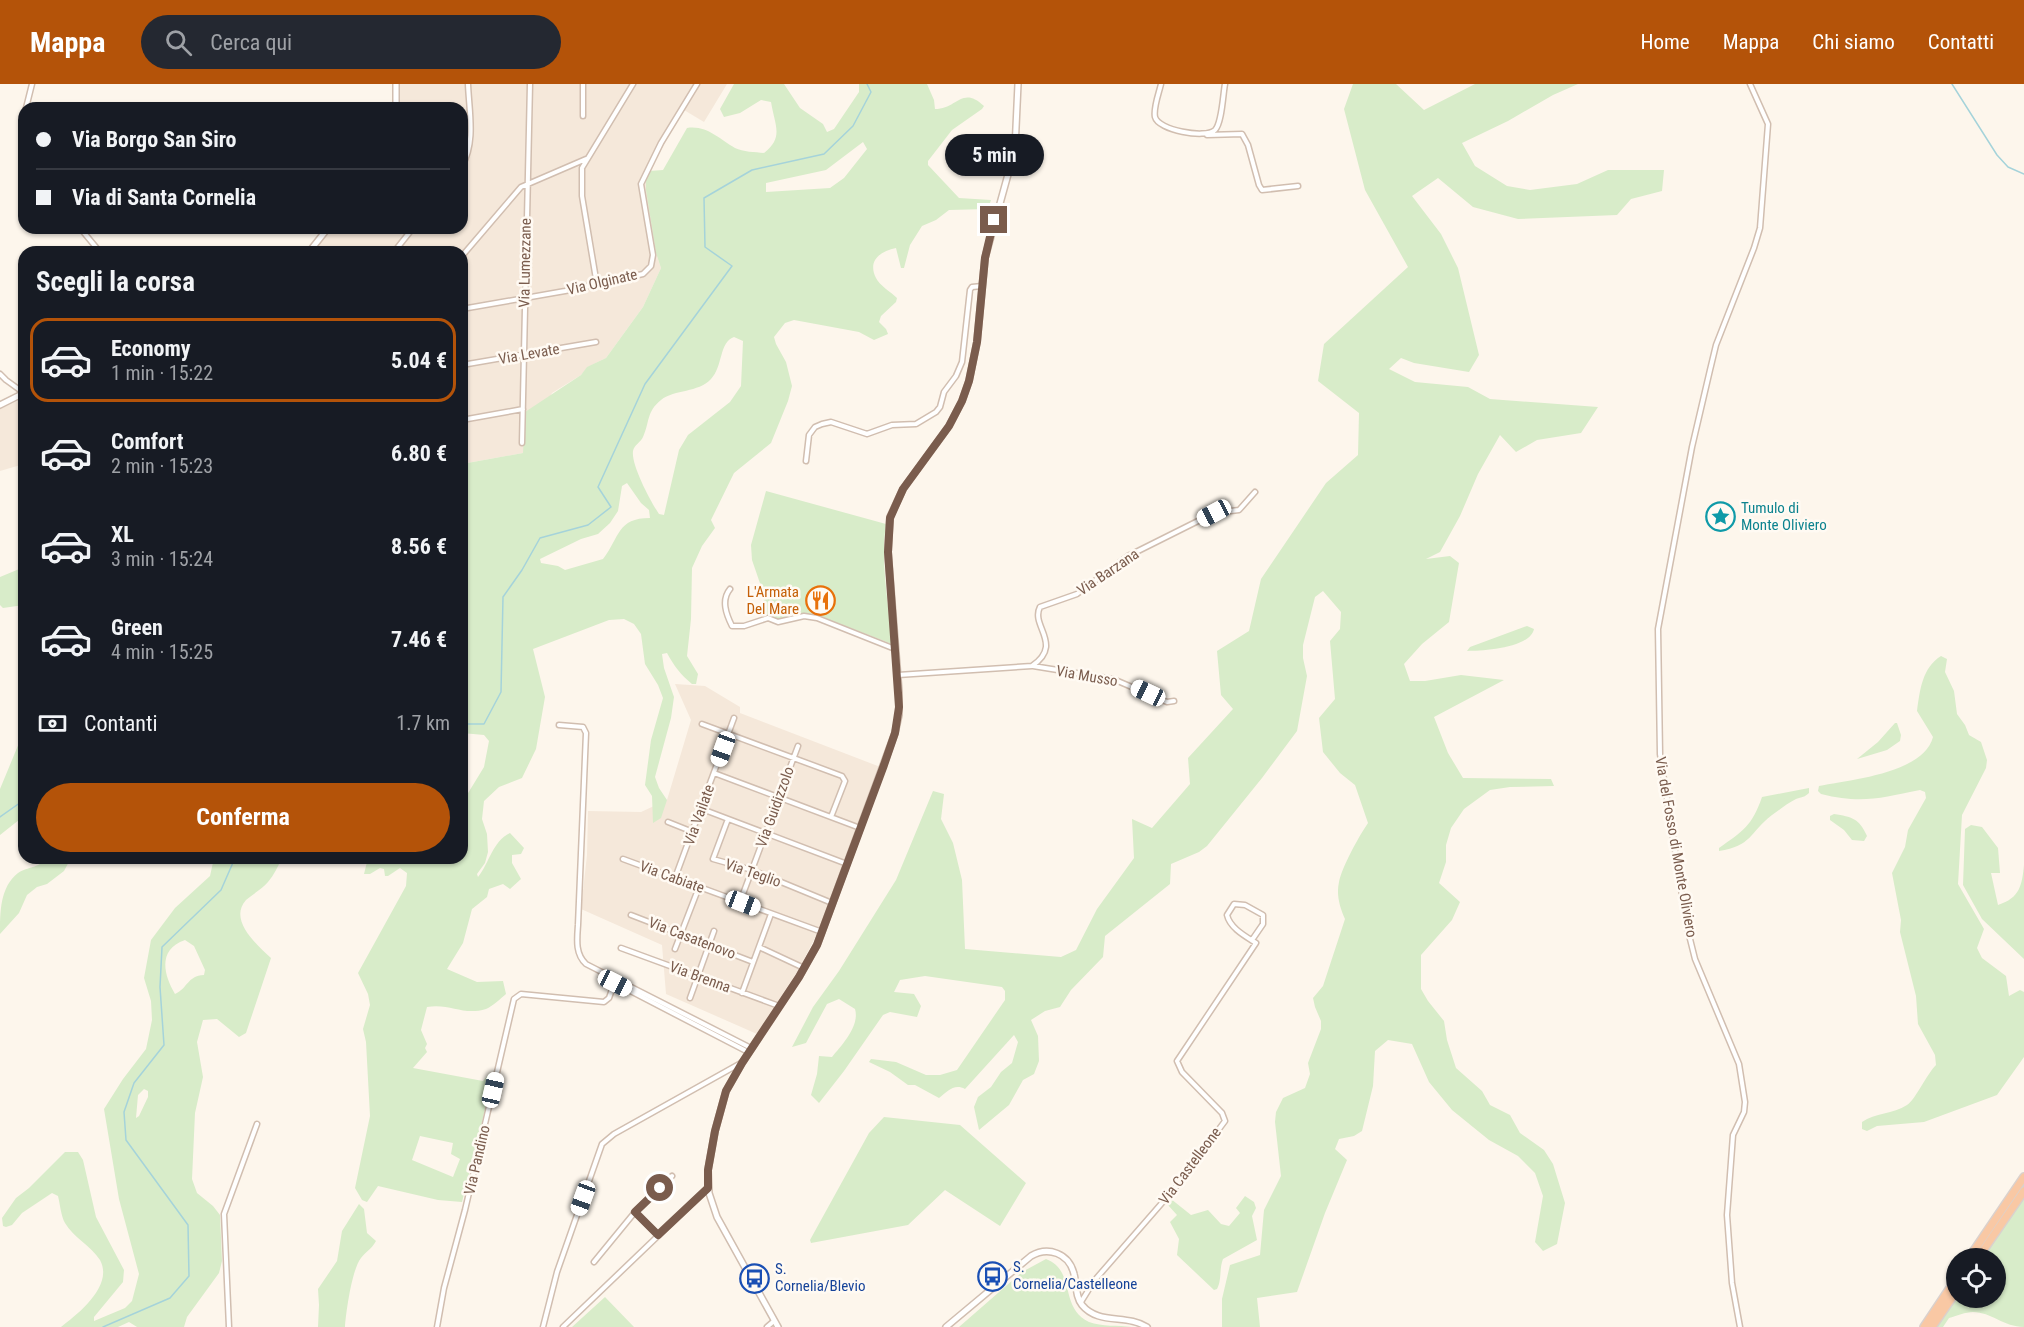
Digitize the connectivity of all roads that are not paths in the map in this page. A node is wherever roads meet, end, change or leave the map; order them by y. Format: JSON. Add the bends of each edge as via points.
{"nodes":[{"id":1,"x":32,"y":84,"type":"edge"},
{"id":2,"x":396,"y":84,"type":"edge"},
{"id":3,"x":468,"y":84,"type":"edge"},
{"id":4,"x":530,"y":84,"type":"edge"},
{"id":5,"x":583,"y":84,"type":"edge"},
{"id":6,"x":633,"y":84,"type":"edge"},
{"id":7,"x":698,"y":84,"type":"edge"},
{"id":8,"x":1018,"y":84,"type":"edge"},
{"id":9,"x":1161,"y":84,"type":"edge"},
{"id":10,"x":1225,"y":84,"type":"edge"},
{"id":11,"x":1750,"y":84,"type":"edge"},
{"id":12,"x":28,"y":102,"type":"edge"},
{"id":13,"x":396,"y":102,"type":"edge"},
{"id":14,"x":583,"y":116,"type":"dead end"},
{"id":15,"x":1203,"y":135,"type":"junction"},
{"id":16,"x":468,"y":151,"type":"edge"},
{"id":17,"x":586,"y":159,"type":"junction"},
{"id":18,"x":527,"y":183,"type":"junction"},
{"id":19,"x":1298,"y":186,"type":"dead end"},
{"id":20,"x":85,"y":234,"type":"edge"},
{"id":21,"x":323,"y":234,"type":"edge"},
{"id":22,"x":408,"y":234,"type":"edge"},
{"id":23,"x":95,"y":246,"type":"edge"},
{"id":24,"x":314,"y":246,"type":"edge"},
{"id":25,"x":399,"y":246,"type":"edge"},
{"id":26,"x":468,"y":249,"type":"edge"},
{"id":27,"x":597,"y":285,"type":"junction"},
{"id":28,"x":982,"y":286,"type":"junction"},
{"id":29,"x":525,"y":298,"type":"junction"},
{"id":30,"x":468,"y":308,"type":"edge"},
{"id":31,"x":596,"y":342,"type":"dead end"},
{"id":32,"x":524,"y":355,"type":"junction"},
{"id":33,"x":468,"y":364,"type":"edge"},
{"id":34,"x":0,"y":374,"type":"edge"},
{"id":35,"x":18,"y":389,"type":"edge"},
{"id":36,"x":18,"y":396,"type":"edge"},
{"id":37,"x":0,"y":405,"type":"edge"},
{"id":38,"x":523,"y":409,"type":"junction"},
{"id":39,"x":468,"y":419,"type":"edge"},
{"id":40,"x":522,"y":443,"type":"dead end"},
{"id":41,"x":806,"y":461,"type":"dead end"},
{"id":42,"x":1255,"y":492,"type":"dead end"},
{"id":43,"x":730,"y":589,"type":"dead end"},
{"id":44,"x":896,"y":649,"type":"junction"},
{"id":45,"x":1032,"y":666,"type":"junction"},
{"id":46,"x":898,"y":675,"type":"junction"},
{"id":47,"x":1174,"y":701,"type":"dead end"},
{"id":48,"x":734,"y":718,"type":"dead end"},
{"id":49,"x":702,"y":724,"type":"dead end"},
{"id":50,"x":559,"y":725,"type":"dead end"},
{"id":51,"x":728,"y":734,"type":"junction"},
{"id":52,"x":798,"y":746,"type":"dead end"},
{"id":53,"x":794,"y":759,"type":"junction"},
{"id":54,"x":714,"y":773,"type":"junction"},
{"id":55,"x":779,"y":797,"type":"junction"},
{"id":56,"x":702,"y":809,"type":"junction"},
{"id":57,"x":831,"y":817,"type":"junction"},
{"id":58,"x":728,"y":819,"type":"junction"},
{"id":59,"x":668,"y":822,"type":"dead end"},
{"id":60,"x":860,"y":829,"type":"junction"},
{"id":61,"x":693,"y":832,"type":"junction"},
{"id":62,"x":766,"y":834,"type":"junction"},
{"id":63,"x":623,"y":859,"type":"dead end"},
{"id":64,"x":847,"y":864,"type":"junction"},
{"id":65,"x":752,"y":870,"type":"junction"},
{"id":66,"x":675,"y":878,"type":"junction"},
{"id":67,"x":699,"y":887,"type":"junction"},
{"id":68,"x":740,"y":902,"type":"junction"},
{"id":69,"x":833,"y":903,"type":"junction"},
{"id":70,"x":771,"y":914,"type":"junction"},
{"id":71,"x":631,"y":915,"type":"dead end"},
{"id":72,"x":714,"y":931,"type":"dead end"},
{"id":73,"x":822,"y":932,"type":"junction"},
{"id":74,"x":680,"y":934,"type":"junction"},
{"id":75,"x":1252,"y":940,"type":"junction"},
{"id":76,"x":710,"y":945,"type":"junction"},
{"id":77,"x":759,"y":947,"type":"junction"},
{"id":78,"x":621,"y":948,"type":"dead end"},
{"id":79,"x":675,"y":949,"type":"dead end"},
{"id":80,"x":753,"y":962,"type":"junction"},
{"id":81,"x":804,"y":968,"type":"junction"},
{"id":82,"x":698,"y":976,"type":"junction"},
{"id":83,"x":616,"y":981,"type":"junction"},
{"id":84,"x":742,"y":993,"type":"junction"},
{"id":85,"x":690,"y":998,"type":"dead end"},
{"id":86,"x":779,"y":1006,"type":"junction"},
{"id":87,"x":750,"y":1050,"type":"junction"},
{"id":88,"x":742,"y":1063,"type":"junction"},
{"id":89,"x":257,"y":1124,"type":"dead end"},
{"id":90,"x":672,"y":1176,"type":"dead end"},
{"id":91,"x":2024,"y":1177,"type":"edge"},
{"id":92,"x":708,"y":1188,"type":"junction"},
{"id":93,"x":2024,"y":1191,"type":"edge"},
{"id":94,"x":635,"y":1212,"type":"junction"},
{"id":95,"x":658,"y":1235,"type":"junction"},
{"id":96,"x":1976,"y":1248,"type":"edge"},
{"id":97,"x":1985,"y":1248,"type":"edge"},
{"id":98,"x":594,"y":1262,"type":"dead end"},
{"id":99,"x":1946,"y":1294,"type":"edge"},
{"id":100,"x":1080,"y":1303,"type":"junction"},
{"id":101,"x":1946,"y":1307,"type":"edge"},
{"id":102,"x":772,"y":1325,"type":"edge"},
{"id":103,"x":229,"y":1327,"type":"edge"},
{"id":104,"x":437,"y":1327,"type":"edge"},
{"id":105,"x":543,"y":1327,"type":"edge"},
{"id":106,"x":563,"y":1327,"type":"edge"},
{"id":107,"x":946,"y":1327,"type":"edge"},
{"id":108,"x":1147,"y":1327,"type":"edge"},
{"id":109,"x":1740,"y":1327,"type":"edge"},
{"id":110,"x":1924,"y":1327,"type":"edge"},
{"id":111,"x":1932,"y":1327,"type":"edge"}],
"edges":[{"from":1,"to":12,"type":"street"},
{"from":2,"to":13,"type":"street"},
{"from":3,"to":16,"type":"street"},
{"from":4,"to":18,"type":"street","name":"Via Lumezzane"},
{"from":5,"to":14,"type":"street"},
{"from":6,"to":17,"type":"street"},
{"from":7,"to":27,"type":"street","name":"Via Olginate","via":[[641,184],[653,255],[651,266],[643,274]]},
{"from":8,"to":28,"type":"street","via":[[1015,149],[990,235]]},
{"from":9,"to":15,"type":"street","via":[[1155,115],[1158,121],[1169,128]]},
{"from":10,"to":15,"type":"street","via":[[1218,126]]},
{"from":11,"to":109,"type":"street","name":"Via del Fosso di Monte Oliviero","via":[[1768,124],[1760,228],[1716,345],[1692,447],[1658,629],[1660,754],[1688,927],[1695,959],[1739,1064],[1745,1102],[1733,1135],[1727,1215]]},
{"from":15,"to":19,"type":"street","via":[[1242,134],[1262,190]]},
{"from":17,"to":18,"type":"street"},
{"from":17,"to":27,"type":"street","via":[[582,168],[582,196]]},
{"from":18,"to":26,"type":"street"},
{"from":18,"to":29,"type":"street","name":"Via Lumezzane"},
{"from":20,"to":23,"type":"street"},
{"from":21,"to":24,"type":"street"},
{"from":22,"to":25,"type":"street"},
{"from":27,"to":29,"type":"street","name":"Via Olginate"},
{"from":28,"to":41,"type":"street","via":[[970,290],[962,362],[936,412],[916,424],[892,425],[867,434],[831,422],[822,424],[811,430]]},
{"from":28,"to":44,"type":"street","via":[[973,365],[962,401],[942,438],[903,489],[890,518],[888,552]]},
{"from":29,"to":30,"type":"street","name":"Via Olginate"},
{"from":29,"to":32,"type":"street","name":"Via Lumezzane"},
{"from":31,"to":32,"type":"street","name":"Via Levate"},
{"from":32,"to":33,"type":"street","name":"Via Levate"},
{"from":32,"to":38,"type":"street","name":"Via Lumezzane"},
{"from":34,"to":35,"type":"street"},
{"from":36,"to":37,"type":"street"},
{"from":38,"to":39,"type":"street"},
{"from":38,"to":40,"type":"street","name":"Via Lumezzane"},
{"from":42,"to":45,"type":"street","name":"Via Barzana","via":[[1239,510],[1214,513],[1120,561],[1077,594],[1040,607],[1037,614],[1046,649]]},
{"from":43,"to":44,"type":"street","via":[[725,606],[732,626],[804,616]]},
{"from":44,"to":46,"type":"street"},
{"from":45,"to":46,"type":"street"},
{"from":45,"to":47,"type":"street","name":"Via Musso","via":[[1113,679],[1167,702]]},
{"from":46,"to":60,"type":"street","via":[[895,733]]},
{"from":48,"to":51,"type":"street","name":"Via Vailate"},
{"from":49,"to":51,"type":"street"},
{"from":50,"to":83,"type":"street","via":[[583,727],[586,733],[579,952],[586,964]]},
{"from":51,"to":53,"type":"street"},
{"from":51,"to":54,"type":"street","name":"Via Vailate"},
{"from":52,"to":53,"type":"street","name":"Via Guidizzolo"},
{"from":53,"to":55,"type":"street","name":"Via Guidizzolo"},
{"from":53,"to":57,"type":"street","via":[[844,778]]},
{"from":54,"to":55,"type":"street"},
{"from":54,"to":56,"type":"street","name":"Via Vailate"},
{"from":55,"to":57,"type":"street"},
{"from":55,"to":62,"type":"street","name":"Via Guidizzolo"},
{"from":56,"to":58,"type":"street"},
{"from":56,"to":61,"type":"street","name":"Via Vailate"},
{"from":57,"to":60,"type":"street"},
{"from":58,"to":62,"type":"street"},
{"from":58,"to":65,"type":"street","name":"Via Teglio","via":[[713,859]]},
{"from":59,"to":61,"type":"street"},
{"from":60,"to":64,"type":"street"},
{"from":61,"to":66,"type":"street","name":"Via Vailate"},
{"from":62,"to":64,"type":"street"},
{"from":62,"to":65,"type":"street","name":"Via Guidizzolo"},
{"from":63,"to":66,"type":"street","name":"Via Cabiate"},
{"from":64,"to":69,"type":"street"},
{"from":65,"to":68,"type":"street","name":"Via Guidizzolo"},
{"from":65,"to":69,"type":"street","name":"Via Teglio"},
{"from":66,"to":67,"type":"street","name":"Via Cabiate"},
{"from":67,"to":68,"type":"street","name":"Via Cabiate"},
{"from":67,"to":74,"type":"street"},
{"from":68,"to":70,"type":"street","name":"Via Cabiate"},
{"from":69,"to":73,"type":"street"},
{"from":70,"to":73,"type":"street","name":"Via Cabiate"},
{"from":70,"to":77,"type":"street","name":"Via Casatenovo"},
{"from":71,"to":74,"type":"street","name":"Via Casatenovo"},
{"from":72,"to":76,"type":"street"},
{"from":73,"to":81,"type":"street"},
{"from":74,"to":76,"type":"street","name":"Via Casatenovo"},
{"from":74,"to":79,"type":"street"},
{"from":75,"to":75,"type":"street","name":"Via Castelleone","via":[[1228,920],[1234,904],[1263,915],[1263,924]]},
{"from":75,"to":100,"type":"street","name":"Via Castelleone","via":[[1256,943],[1177,1061],[1180,1070],[1222,1113],[1225,1121],[1175,1188],[1089,1286]]},
{"from":76,"to":80,"type":"street","name":"Via Casatenovo"},
{"from":76,"to":82,"type":"street"},
{"from":77,"to":80,"type":"street","name":"Via Casatenovo"},
{"from":77,"to":81,"type":"street"},
{"from":78,"to":82,"type":"street","name":"Via Brenna"},
{"from":80,"to":84,"type":"street","name":"Via Casatenovo"},
{"from":81,"to":86,"type":"street"},
{"from":82,"to":84,"type":"street","name":"Via Brenna"},
{"from":82,"to":85,"type":"street"},
{"from":83,"to":87,"type":"street"},
{"from":83,"to":104,"type":"street","name":"Via Pandino","via":[[605,1002],[521,994],[514,999]]},
{"from":84,"to":86,"type":"street","name":"Via Brenna"},
{"from":86,"to":87,"type":"street"},
{"from":87,"to":88,"type":"street"},
{"from":88,"to":92,"type":"street","via":[[726,1091],[715,1131]]},
{"from":88,"to":105,"type":"street","via":[[602,1144],[556,1272]]},
{"from":89,"to":103,"type":"street","via":[[224,1214]]},
{"from":90,"to":94,"type":"street"},
{"from":91,"to":96,"type":"highway"},
{"from":92,"to":95,"type":"street"},
{"from":92,"to":102,"type":"street","via":[[717,1217]]},
{"from":93,"to":97,"type":"highway"},
{"from":94,"to":95,"type":"street"},
{"from":94,"to":98,"type":"street"},
{"from":95,"to":106,"type":"street"},
{"from":99,"to":110,"type":"highway"},
{"from":100,"to":107,"type":"street","via":[[1069,1263],[1057,1252],[1044,1250],[1030,1256]]},
{"from":100,"to":108,"type":"street","via":[[1094,1314]]},
{"from":101,"to":111,"type":"highway"}]}
